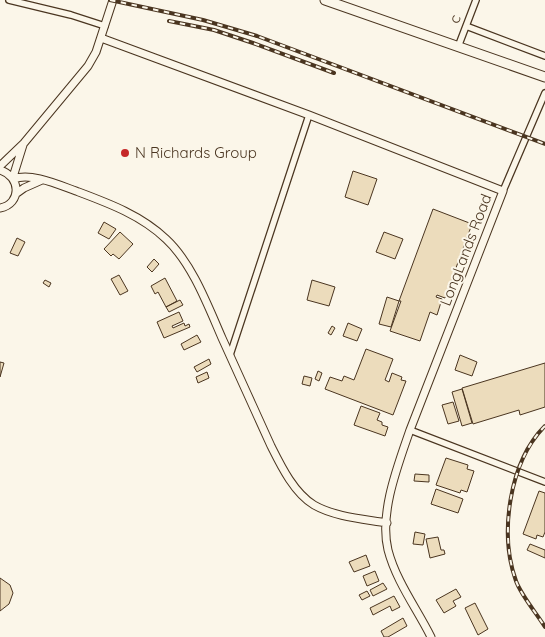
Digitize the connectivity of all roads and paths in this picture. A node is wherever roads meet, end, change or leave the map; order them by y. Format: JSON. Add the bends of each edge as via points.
{"nodes":[{"id":1,"x":9,"y":0,"type":"edge"},
{"id":2,"x":113,"y":0,"type":"edge"},
{"id":3,"x":325,"y":0,"type":"edge"},
{"id":4,"x":476,"y":0,"type":"edge"},
{"id":5,"x":105,"y":26,"type":"junction"},
{"id":6,"x":466,"y":26,"type":"junction"},
{"id":7,"x":101,"y":38,"type":"junction"},
{"id":8,"x":458,"y":47,"type":"junction"},
{"id":9,"x":545,"y":56,"type":"edge"},
{"id":10,"x":545,"y":77,"type":"edge"},
{"id":11,"x":545,"y":93,"type":"edge"},
{"id":12,"x":309,"y":115,"type":"junction"},
{"id":13,"x":24,"y":142,"type":"junction"},
{"id":14,"x":0,"y":166,"type":"edge"},
{"id":15,"x":0,"y":170,"type":"edge"},
{"id":16,"x":13,"y":178,"type":"junction"},
{"id":17,"x":42,"y":180,"type":"junction"},
{"id":18,"x":503,"y":191,"type":"junction"},
{"id":19,"x":17,"y":193,"type":"junction"},
{"id":20,"x":0,"y":208,"type":"edge"},
{"id":21,"x":230,"y":355,"type":"junction"},
{"id":22,"x":410,"y":430,"type":"junction"},
{"id":23,"x":545,"y":482,"type":"edge"},
{"id":24,"x":387,"y":523,"type":"junction"},
{"id":25,"x":431,"y":637,"type":"edge"}],
"edges":[{"from":1,"to":5,"type":"street"},
{"from":2,"to":5,"type":"street"},
{"from":3,"to":8,"type":"highway"},
{"from":4,"to":6,"type":"street","name":"c"},
{"from":5,"to":7,"type":"street"},
{"from":6,"to":8,"type":"street","name":"c"},
{"from":6,"to":9,"type":"street"},
{"from":7,"to":12,"type":"street","name":"LongLands Road"},
{"from":7,"to":13,"type":"street","via":[[88,66]]},
{"from":8,"to":10,"type":"highway"},
{"from":11,"to":18,"type":"street"},
{"from":12,"to":18,"type":"street","name":"LongLands Road"},
{"from":12,"to":21,"type":"street"},
{"from":13,"to":14,"type":"street"},
{"from":13,"to":16,"type":"street"},
{"from":15,"to":16,"type":"street"},
{"from":16,"to":17,"type":"street","via":[[22,176]]},
{"from":16,"to":19,"type":"street"},
{"from":17,"to":19,"type":"street"},
{"from":17,"to":21,"type":"street","via":[[142,220],[168,240],[191,272]]},
{"from":18,"to":22,"type":"street","name":"LongLands Road"},
{"from":19,"to":20,"type":"street","via":[[9,205]]},
{"from":21,"to":24,"type":"street","via":[[282,467],[304,497],[330,512]]},
{"from":22,"to":23,"type":"street"},
{"from":22,"to":24,"type":"street","name":"LongLands Road","via":[[391,490]]},
{"from":24,"to":25,"type":"street","name":"LongLands Road","via":[[388,550]]}]}
